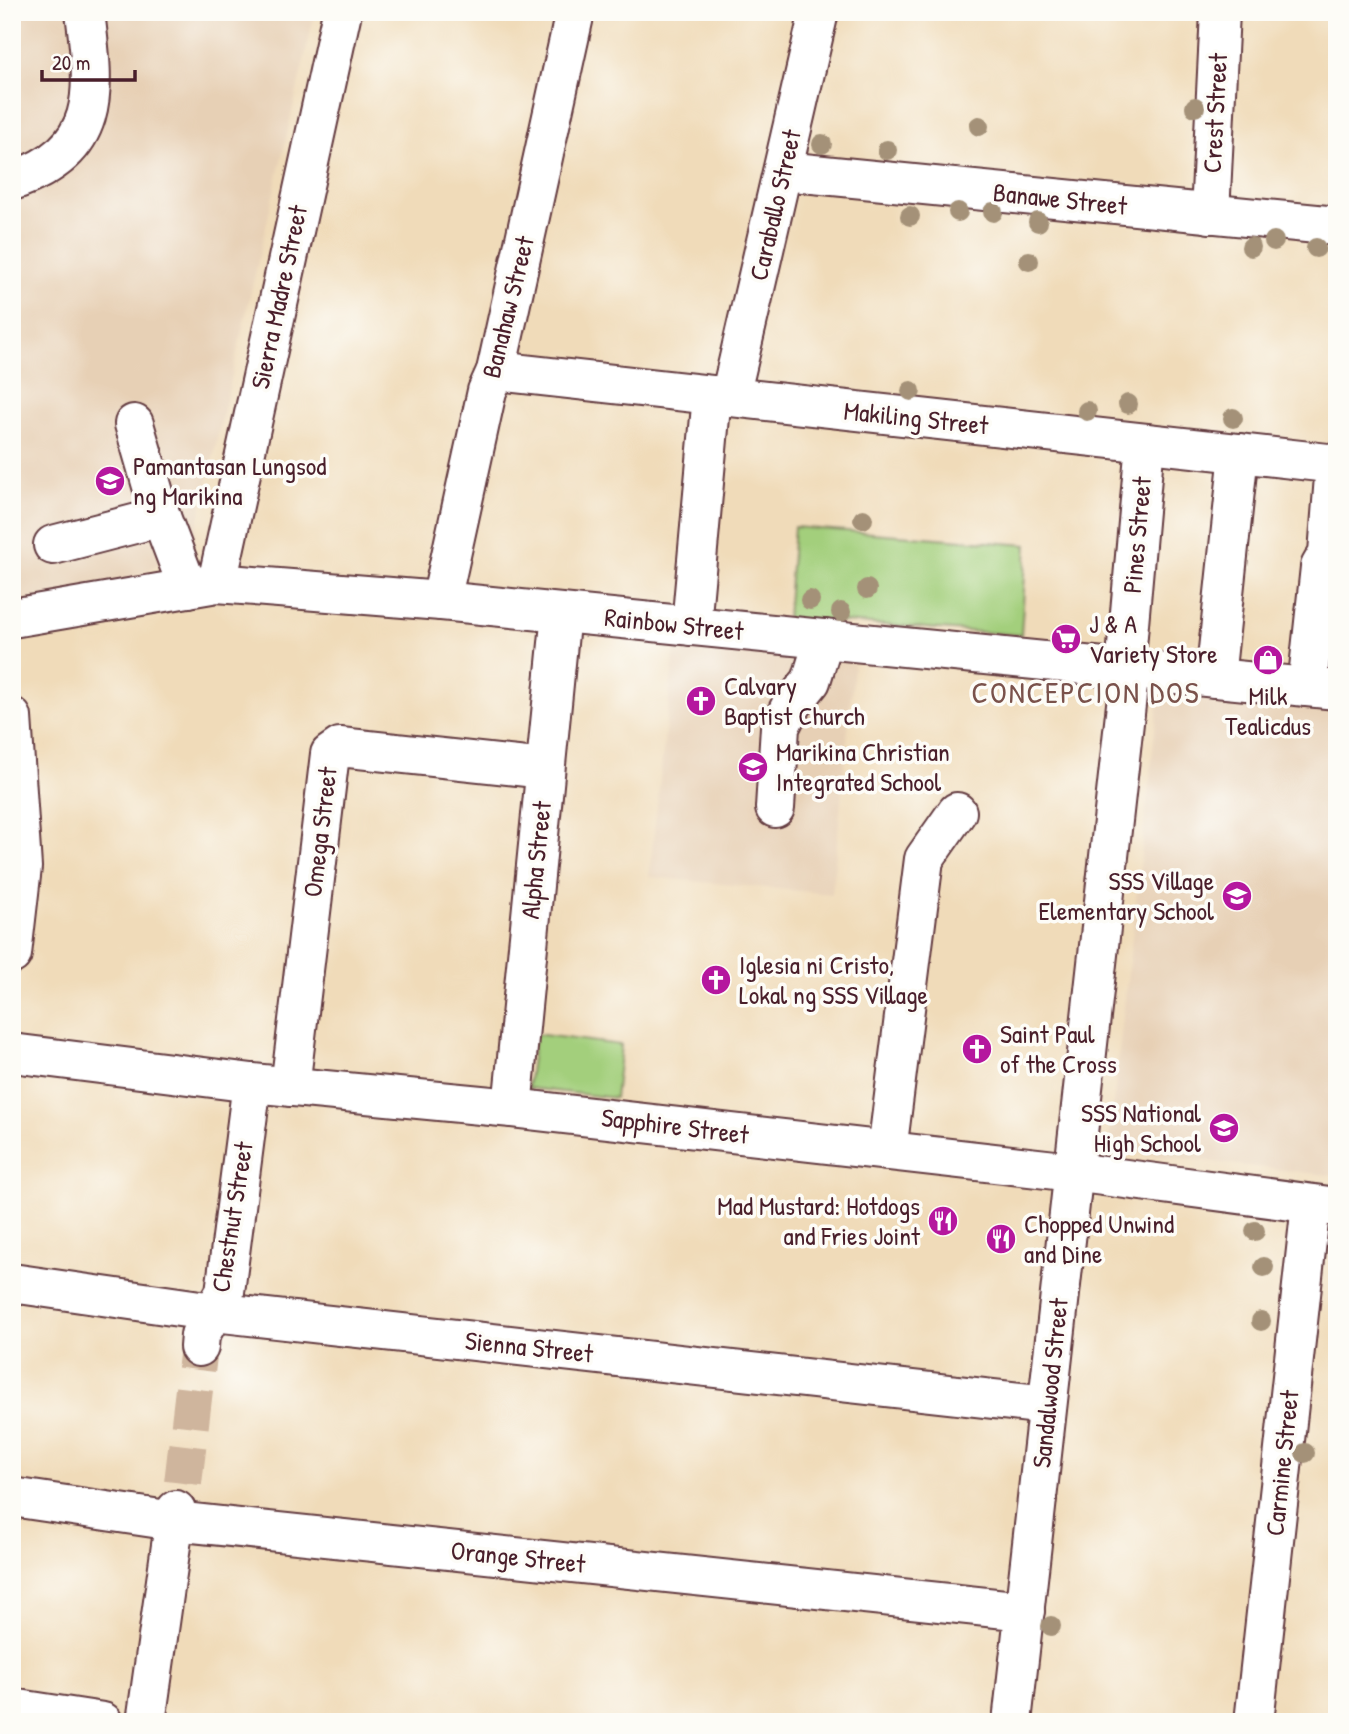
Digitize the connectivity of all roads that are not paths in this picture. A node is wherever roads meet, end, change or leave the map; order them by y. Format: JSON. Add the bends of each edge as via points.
{"nodes":[{"id":1,"x":85,"y":12,"type":"edge"},
{"id":2,"x":342,"y":12,"type":"edge"},
{"id":3,"x":575,"y":12,"type":"edge"},
{"id":4,"x":819,"y":12,"type":"edge"},
{"id":5,"x":1220,"y":12,"type":"edge"},
{"id":6,"x":783,"y":171,"type":"junction"},
{"id":7,"x":12,"y":181,"type":"edge"},
{"id":8,"x":1210,"y":214,"type":"junction"},
{"id":9,"x":1337,"y":226,"type":"edge"},
{"id":10,"x":496,"y":371,"type":"junction"},
{"id":11,"x":721,"y":396,"type":"junction"},
{"id":12,"x":134,"y":424,"type":"dead end"},
{"id":13,"x":1145,"y":443,"type":"junction"},
{"id":14,"x":1239,"y":453,"type":"junction"},
{"id":15,"x":1336,"y":464,"type":"edge"},
{"id":16,"x":161,"y":517,"type":"junction"},
{"id":17,"x":54,"y":545,"type":"dead end"},
{"id":18,"x":202,"y":585,"type":"junction"},
{"id":19,"x":441,"y":601,"type":"junction"},
{"id":20,"x":561,"y":613,"type":"junction"},
{"id":21,"x":12,"y":618,"type":"edge"},
{"id":22,"x":691,"y":626,"type":"junction"},
{"id":23,"x":824,"y":639,"type":"junction"},
{"id":24,"x":1128,"y":669,"type":"junction"},
{"id":25,"x":1215,"y":678,"type":"junction"},
{"id":26,"x":1322,"y":688,"type":"edge"},
{"id":27,"x":12,"y":717,"type":"edge"},
{"id":28,"x":545,"y":769,"type":"junction"},
{"id":29,"x":775,"y":808,"type":"dead end"},
{"id":30,"x":957,"y":811,"type":"dead end"},
{"id":31,"x":12,"y":954,"type":"edge"},
{"id":32,"x":12,"y":1053,"type":"edge"},
{"id":33,"x":252,"y":1083,"type":"junction"},
{"id":34,"x":290,"y":1087,"type":"junction"},
{"id":35,"x":512,"y":1108,"type":"junction"},
{"id":36,"x":887,"y":1151,"type":"junction"},
{"id":37,"x":1073,"y":1172,"type":"junction"},
{"id":38,"x":1324,"y":1205,"type":"edge"},
{"id":39,"x":12,"y":1283,"type":"edge"},
{"id":40,"x":214,"y":1312,"type":"junction"},
{"id":41,"x":199,"y":1347,"type":"tunnel mouth"},
{"id":42,"x":1048,"y":1405,"type":"junction"},
{"id":43,"x":12,"y":1497,"type":"edge"},
{"id":44,"x":175,"y":1515,"type":"junction"},
{"id":45,"x":1024,"y":1611,"type":"junction"},
{"id":46,"x":12,"y":1708,"type":"edge"},
{"id":47,"x":103,"y":1722,"type":"edge"},
{"id":48,"x":146,"y":1722,"type":"edge"},
{"id":49,"x":1012,"y":1722,"type":"edge"},
{"id":50,"x":1254,"y":1722,"type":"edge"}],
"edges":[{"from":1,"to":7,"type":"street","via":[[93,74],[89,109],[76,142],[33,174]]},
{"from":2,"to":18,"type":"street","name":"Sierra Madre Street"},
{"from":3,"to":10,"type":"street","name":"Banahaw Street"},
{"from":4,"to":6,"type":"street","name":"Caraballo Street"},
{"from":5,"to":8,"type":"street","name":"Crest Street"},
{"from":6,"to":8,"type":"street","name":"Banawe Street"},
{"from":6,"to":11,"type":"street","name":"Caraballo Street"},
{"from":8,"to":9,"type":"street","name":"Banawe Street"},
{"from":10,"to":11,"type":"street","name":"Makiling Street"},
{"from":10,"to":19,"type":"street","name":"Banahaw Street","via":[[487,391]]},
{"from":11,"to":13,"type":"street","name":"Makiling Street"},
{"from":11,"to":22,"type":"street","name":"Caraballo Street"},
{"from":12,"to":16,"type":"street"},
{"from":13,"to":14,"type":"street","name":"Makiling Street"},
{"from":13,"to":24,"type":"street","name":"Pines Street"},
{"from":14,"to":15,"type":"street","name":"Makiling Street"},
{"from":14,"to":25,"type":"street"},
{"from":15,"to":26,"type":"street","via":[[1328,554],[1320,567]]},
{"from":16,"to":17,"type":"street"},
{"from":16,"to":18,"type":"street"},
{"from":18,"to":19,"type":"street","name":"Rainbow Street"},
{"from":18,"to":21,"type":"street","name":"Rainbow Street"},
{"from":19,"to":20,"type":"street","name":"Rainbow Street"},
{"from":20,"to":22,"type":"street","name":"Rainbow Street"},
{"from":20,"to":28,"type":"street","name":"Alpha Street"},
{"from":22,"to":23,"type":"street","name":"Rainbow Street"},
{"from":23,"to":24,"type":"street","name":"Rainbow Street"},
{"from":23,"to":29,"type":"street","via":[[811,681],[780,727]]},
{"from":24,"to":25,"type":"street","name":"Rainbow Street"},
{"from":24,"to":37,"type":"street","name":"Sandalwood Street"},
{"from":25,"to":26,"type":"street","name":"Rainbow Street"},
{"from":27,"to":31,"type":"street","via":[[22,867]]},
{"from":28,"to":34,"type":"street","name":"Omega Street","via":[[340,747],[332,750]]},
{"from":28,"to":35,"type":"street","name":"Alpha Street"},
{"from":30,"to":36,"type":"street","via":[[924,859]]},
{"from":32,"to":33,"type":"street","name":"Sapphire Street"},
{"from":33,"to":34,"type":"street","name":"Sapphire Street"},
{"from":33,"to":40,"type":"street","name":"Chestnut Street","via":[[225,1292]]},
{"from":34,"to":35,"type":"street","name":"Sapphire Street"},
{"from":35,"to":36,"type":"street","name":"Sapphire Street"},
{"from":36,"to":37,"type":"street","name":"Sapphire Street"},
{"from":37,"to":38,"type":"street","name":"Sapphire Street"},
{"from":37,"to":42,"type":"street","name":"Sandalwood Street"},
{"from":38,"to":50,"type":"street","name":"Carmine Street"},
{"from":39,"to":40,"type":"street","name":"Sienna Street"},
{"from":40,"to":41,"type":"street","name":"Chestnut Street","via":[[200,1335]]},
{"from":40,"to":42,"type":"street","name":"Sienna Street"},
{"from":42,"to":45,"type":"street","name":"Sandalwood Street"},
{"from":43,"to":44,"type":"street","name":"Orange Street"},
{"from":44,"to":45,"type":"street","name":"Orange Street"},
{"from":44,"to":48,"type":"street"},
{"from":45,"to":49,"type":"street","name":"Sandalwood Street"},
{"from":46,"to":47,"type":"street"}]}
